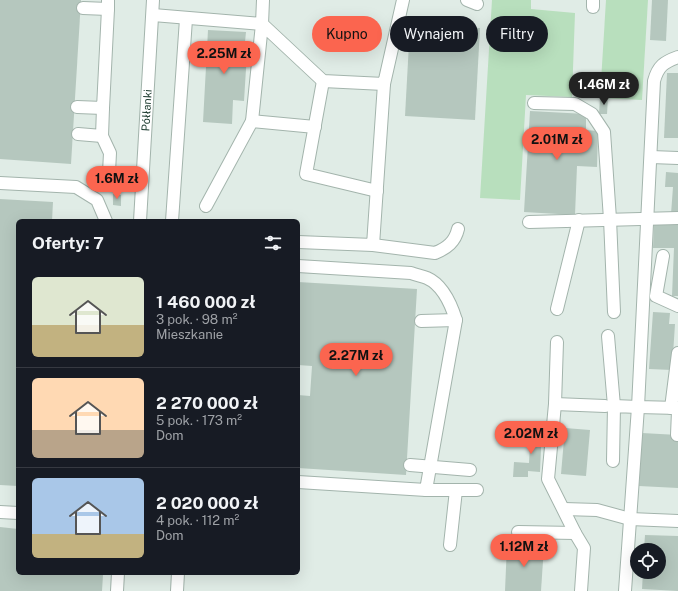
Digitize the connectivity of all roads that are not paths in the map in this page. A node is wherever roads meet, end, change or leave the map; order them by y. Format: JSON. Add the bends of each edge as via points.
{"nodes":[{"id":1,"x":153,"y":0,"type":"edge"},
{"id":2,"x":262,"y":0,"type":"edge"},
{"id":3,"x":403,"y":0,"type":"edge"},
{"id":4,"x":108,"y":5,"type":"edge"},
{"id":5,"x":84,"y":8,"type":"dead end"},
{"id":6,"x":153,"y":16,"type":"junction"},
{"id":7,"x":186,"y":19,"type":"junction"},
{"id":8,"x":262,"y":24,"type":"junction"},
{"id":9,"x":678,"y":57,"type":"edge"},
{"id":10,"x":323,"y":81,"type":"junction"},
{"id":11,"x":384,"y":84,"type":"junction"},
{"id":12,"x":534,"y":103,"type":"dead end"},
{"id":13,"x":77,"y":107,"type":"dead end"},
{"id":14,"x":103,"y":108,"type":"junction"},
{"id":15,"x":252,"y":121,"type":"junction"},
{"id":16,"x":315,"y":127,"type":"junction"},
{"id":17,"x":78,"y":134,"type":"dead end"},
{"id":18,"x":102,"y":136,"type":"junction"},
{"id":19,"x":650,"y":157,"type":"junction"},
{"id":20,"x":678,"y":158,"type":"edge"},
{"id":21,"x":109,"y":172,"type":"dead end"},
{"id":22,"x":0,"y":183,"type":"edge"},
{"id":23,"x":377,"y":191,"type":"junction"},
{"id":24,"x":206,"y":206,"type":"dead end"},
{"id":25,"x":647,"y":218,"type":"junction"},
{"id":26,"x":678,"y":218,"type":"edge"},
{"id":27,"x":105,"y":219,"type":"edge"},
{"id":28,"x":140,"y":219,"type":"edge"},
{"id":29,"x":172,"y":219,"type":"edge"},
{"id":30,"x":610,"y":219,"type":"junction"},
{"id":31,"x":579,"y":220,"type":"junction"},
{"id":32,"x":529,"y":222,"type":"dead end"},
{"id":33,"x":458,"y":229,"type":"dead end"},
{"id":34,"x":300,"y":242,"type":"edge"},
{"id":35,"x":373,"y":245,"type":"junction"},
{"id":36,"x":663,"y":256,"type":"dead end"},
{"id":37,"x":300,"y":266,"type":"edge"},
{"id":38,"x":678,"y":306,"type":"edge"},
{"id":39,"x":557,"y":309,"type":"dead end"},
{"id":40,"x":614,"y":312,"type":"dead end"},
{"id":41,"x":456,"y":320,"type":"junction"},
{"id":42,"x":421,"y":321,"type":"dead end"},
{"id":43,"x":608,"y":336,"type":"dead end"},
{"id":44,"x":557,"y":342,"type":"dead end"},
{"id":45,"x":678,"y":353,"type":"edge"},
{"id":46,"x":555,"y":404,"type":"junction"},
{"id":47,"x":609,"y":406,"type":"junction"},
{"id":48,"x":638,"y":407,"type":"junction"},
{"id":49,"x":676,"y":409,"type":"edge"},
{"id":50,"x":677,"y":435,"type":"edge"},
{"id":51,"x":613,"y":460,"type":"dead end"},
{"id":52,"x":410,"y":465,"type":"dead end"},
{"id":53,"x":430,"y":466,"type":"junction"},
{"id":54,"x":470,"y":470,"type":"dead end"},
{"id":55,"x":300,"y":482,"type":"edge"},
{"id":56,"x":426,"y":490,"type":"junction"},
{"id":57,"x":456,"y":490,"type":"junction"},
{"id":58,"x":477,"y":490,"type":"dead end"},
{"id":59,"x":564,"y":510,"type":"junction"},
{"id":60,"x":0,"y":512,"type":"edge"},
{"id":61,"x":16,"y":513,"type":"edge"},
{"id":62,"x":630,"y":519,"type":"junction"},
{"id":63,"x":678,"y":521,"type":"edge"},
{"id":64,"x":518,"y":532,"type":"dead end"},
{"id":65,"x":575,"y":532,"type":"junction"},
{"id":66,"x":450,"y":546,"type":"dead end"},
{"id":67,"x":118,"y":575,"type":"edge"},
{"id":68,"x":178,"y":575,"type":"edge"},
{"id":69,"x":117,"y":591,"type":"edge"},
{"id":70,"x":177,"y":591,"type":"edge"},
{"id":71,"x":581,"y":591,"type":"edge"},
{"id":72,"x":625,"y":591,"type":"edge"}],
"edges":[{"from":1,"to":6,"type":"street","name":"Półłanki"},
{"from":2,"to":8,"type":"street"},
{"from":3,"to":11,"type":"street"},
{"from":4,"to":5,"type":"street"},
{"from":4,"to":14,"type":"street"},
{"from":6,"to":7,"type":"street"},
{"from":6,"to":28,"type":"street","name":"Półłanki"},
{"from":7,"to":8,"type":"street"},
{"from":7,"to":29,"type":"street"},
{"from":8,"to":10,"type":"street"},
{"from":8,"to":15,"type":"street"},
{"from":9,"to":19,"type":"street","via":[[667,61],[657,70],[654,81]]},
{"from":10,"to":11,"type":"street"},
{"from":10,"to":16,"type":"street"},
{"from":11,"to":23,"type":"street"},
{"from":12,"to":30,"type":"street","via":[[575,104],[592,114],[598,122],[604,132]]},
{"from":13,"to":14,"type":"street"},
{"from":14,"to":18,"type":"street"},
{"from":15,"to":16,"type":"street"},
{"from":15,"to":24,"type":"street"},
{"from":16,"to":23,"type":"street","via":[[306,174]]},
{"from":17,"to":18,"type":"street"},
{"from":18,"to":21,"type":"street","via":[[110,153]]},
{"from":19,"to":20,"type":"street"},
{"from":19,"to":25,"type":"street"},
{"from":22,"to":27,"type":"street","via":[[76,187],[98,200]]},
{"from":23,"to":35,"type":"street"},
{"from":25,"to":26,"type":"street"},
{"from":25,"to":30,"type":"street"},
{"from":25,"to":48,"type":"street"},
{"from":30,"to":31,"type":"street"},
{"from":30,"to":40,"type":"street"},
{"from":31,"to":32,"type":"street"},
{"from":31,"to":39,"type":"street"},
{"from":33,"to":35,"type":"street","via":[[451,244],[435,253]]},
{"from":34,"to":35,"type":"street"},
{"from":36,"to":38,"type":"street","via":[[656,296]]},
{"from":37,"to":41,"type":"street","via":[[411,273],[428,279],[443,291],[452,306]]},
{"from":41,"to":42,"type":"street"},
{"from":41,"to":53,"type":"street"},
{"from":43,"to":47,"type":"street"},
{"from":44,"to":46,"type":"street"},
{"from":45,"to":49,"type":"street"},
{"from":46,"to":47,"type":"street"},
{"from":46,"to":59,"type":"street","via":[[548,479]]},
{"from":47,"to":48,"type":"street"},
{"from":47,"to":51,"type":"street"},
{"from":48,"to":49,"type":"street"},
{"from":48,"to":62,"type":"street"},
{"from":49,"to":50,"type":"street"},
{"from":52,"to":53,"type":"street"},
{"from":53,"to":54,"type":"street"},
{"from":53,"to":56,"type":"street"},
{"from":55,"to":56,"type":"street"},
{"from":56,"to":57,"type":"street"},
{"from":57,"to":58,"type":"street"},
{"from":57,"to":66,"type":"street"},
{"from":59,"to":62,"type":"street","via":[[598,510]]},
{"from":59,"to":65,"type":"street"},
{"from":60,"to":61,"type":"street"},
{"from":62,"to":63,"type":"street"},
{"from":62,"to":72,"type":"street"},
{"from":64,"to":65,"type":"street"},
{"from":65,"to":71,"type":"street","via":[[584,548]]},
{"from":67,"to":69,"type":"street"},
{"from":68,"to":70,"type":"street"}]}
